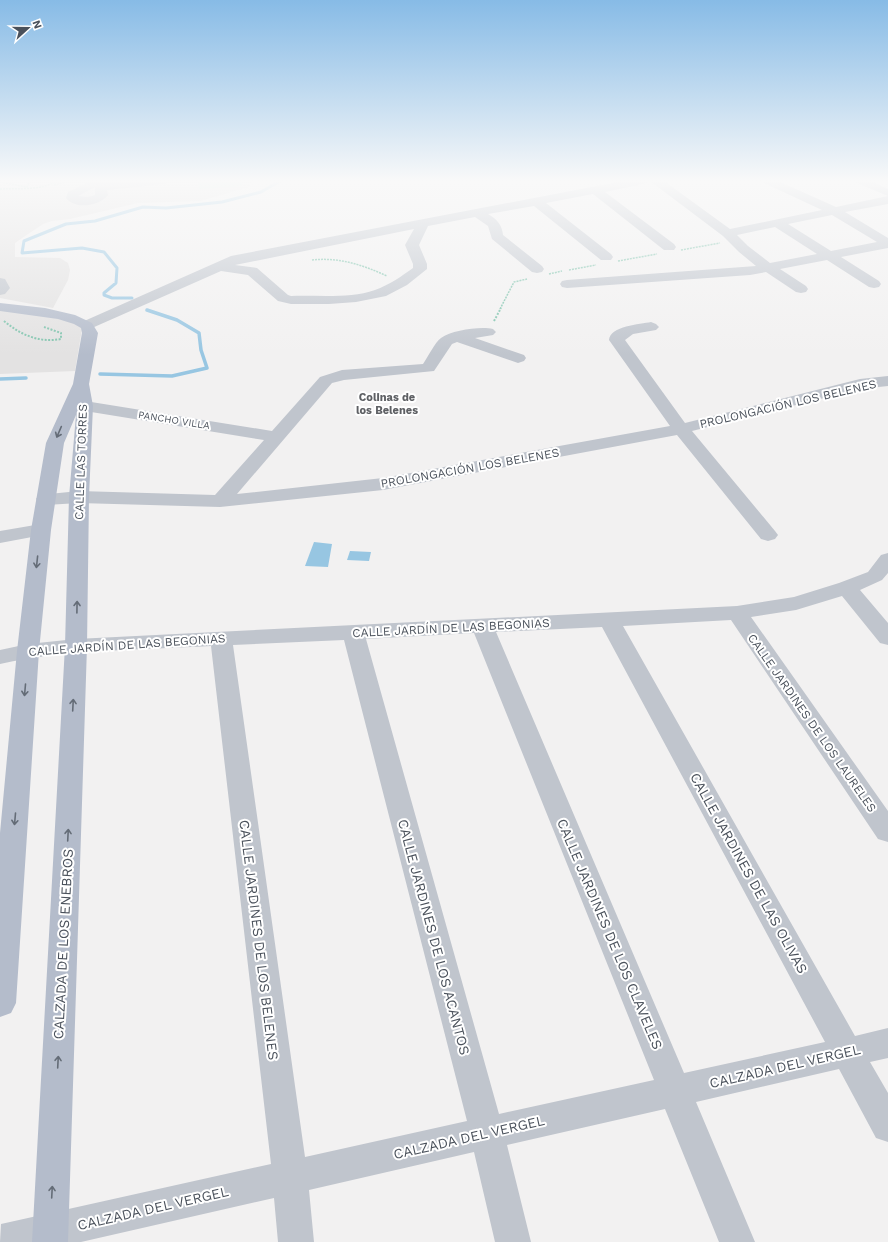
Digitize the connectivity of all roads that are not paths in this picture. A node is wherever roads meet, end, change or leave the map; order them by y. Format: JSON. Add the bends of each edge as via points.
{"nodes":[{"id":1,"x":340,"y":239,"type":"edge"},
{"id":2,"x":415,"y":239,"type":"edge"},
{"id":3,"x":501,"y":239,"type":"edge"},
{"id":4,"x":583,"y":239,"type":"edge"},
{"id":5,"x":659,"y":239,"type":"edge"},
{"id":6,"x":733,"y":239,"type":"edge"},
{"id":7,"x":802,"y":239,"type":"edge"},
{"id":8,"x":888,"y":244,"type":"edge"},
{"id":9,"x":669,"y":247,"type":"dead end"},
{"id":10,"x":830,"y":256,"type":"junction"},
{"id":11,"x":606,"y":257,"type":"dead end"},
{"id":12,"x":219,"y":266,"type":"junction"},
{"id":13,"x":770,"y":268,"type":"junction"},
{"id":14,"x":537,"y":269,"type":"dead end"},
{"id":15,"x":0,"y":282,"type":"edge"},
{"id":16,"x":568,"y":284,"type":"dead end"},
{"id":17,"x":874,"y":284,"type":"dead end"},
{"id":18,"x":801,"y":289,"type":"dead end"},
{"id":19,"x":0,"y":291,"type":"edge"},
{"id":20,"x":0,"y":308,"type":"edge"},
{"id":21,"x":87,"y":325,"type":"junction"},
{"id":22,"x":652,"y":327,"type":"dead end"},
{"id":23,"x":488,"y":332,"type":"dead end"},
{"id":24,"x":455,"y":336,"type":"junction"},
{"id":25,"x":518,"y":358,"type":"dead end"},
{"id":26,"x":888,"y":381,"type":"edge"},
{"id":27,"x":78,"y":406,"type":"junction"},
{"id":28,"x":681,"y":429,"type":"junction"},
{"id":29,"x":276,"y":437,"type":"junction"},
{"id":30,"x":79,"y":496,"type":"junction"},
{"id":31,"x":46,"y":499,"type":"junction"},
{"id":32,"x":220,"y":501,"type":"junction"},
{"id":33,"x":41,"y":530,"type":"junction"},
{"id":34,"x":768,"y":535,"type":"dead end"},
{"id":35,"x":0,"y":537,"type":"edge"},
{"id":36,"x":888,"y":559,"type":"edge"},
{"id":37,"x":847,"y":588,"type":"junction"},
{"id":38,"x":737,"y":613,"type":"junction"},
{"id":39,"x":609,"y":620,"type":"junction"},
{"id":40,"x":482,"y":626,"type":"junction"},
{"id":41,"x":353,"y":632,"type":"junction"},
{"id":42,"x":888,"y":638,"type":"edge"},
{"id":43,"x":221,"y":639,"type":"junction"},
{"id":44,"x":76,"y":646,"type":"junction"},
{"id":45,"x":28,"y":651,"type":"junction"},
{"id":46,"x":0,"y":657,"type":"edge"},
{"id":47,"x":888,"y":832,"type":"edge"},
{"id":48,"x":0,"y":1003,"type":"edge"},
{"id":49,"x":888,"y":1043,"type":"edge"},
{"id":50,"x":848,"y":1052,"type":"junction"},
{"id":51,"x":675,"y":1091,"type":"junction"},
{"id":52,"x":888,"y":1126,"type":"edge"},
{"id":53,"x":486,"y":1133,"type":"junction"},
{"id":54,"x":290,"y":1177,"type":"junction"},
{"id":55,"x":50,"y":1237,"type":"edge"},
{"id":56,"x":2,"y":1242,"type":"edge"},
{"id":57,"x":296,"y":1242,"type":"edge"},
{"id":58,"x":513,"y":1242,"type":"edge"},
{"id":59,"x":737,"y":1242,"type":"edge"}],
"edges":[{"from":1,"to":12,"type":"street","via":[[236,259]]},
{"from":2,"to":12,"type":"street","via":[[412,245],[420,269],[392,288],[371,296],[291,300],[283,298],[252,271]]},
{"from":3,"to":14,"type":"street"},
{"from":4,"to":11,"type":"street"},
{"from":5,"to":9,"type":"street"},
{"from":6,"to":13,"type":"street"},
{"from":7,"to":10,"type":"street"},
{"from":8,"to":10,"type":"street"},
{"from":10,"to":13,"type":"street"},
{"from":10,"to":17,"type":"street"},
{"from":12,"to":21,"type":"street"},
{"from":13,"to":16,"type":"street"},
{"from":13,"to":18,"type":"street"},
{"from":15,"to":19,"type":"street","via":[[3,288]]},
{"from":20,"to":21,"type":"main road","via":[[70,318]]},
{"from":21,"to":27,"type":"main road","name":"CALLE LAS TORRES","via":[[90,333]]},
{"from":22,"to":28,"type":"street","via":[[629,330],[616,340]]},
{"from":23,"to":24,"type":"street"},
{"from":24,"to":25,"type":"street"},
{"from":24,"to":29,"type":"street","via":[[446,341],[428,368],[342,375],[326,380]]},
{"from":26,"to":28,"type":"street","name":"PROLONGACIÓN LOS BELENES","via":[[860,384]]},
{"from":27,"to":29,"type":"street","name":"PANCHO VILLA"},
{"from":27,"to":30,"type":"main road","name":"CALLE LAS TORRES"},
{"from":27,"to":31,"type":"main road","name":"CALLE LAS TORRES","one_way":true,"via":[[55,442]]},
{"from":28,"to":32,"type":"street","name":"PROLONGACIÓN LOS BELENES","via":[[383,484]]},
{"from":28,"to":34,"type":"street"},
{"from":29,"to":32,"type":"street"},
{"from":30,"to":31,"type":"street","name":"PROLONGACIÓN LOS BELENES"},
{"from":30,"to":32,"type":"street","name":"PROLONGACIÓN LOS BELENES"},
{"from":44,"to":30,"type":"main road","name":"CALLE LAS TORRES","one_way":true},
{"from":31,"to":33,"type":"main road","name":"CALLE LAS TORRES"},
{"from":33,"to":35,"type":"street"},
{"from":33,"to":45,"type":"main road","name":"CALLE LAS TORRES","one_way":true},
{"from":36,"to":37,"type":"street","name":"CALLE JARDÍN DE LAS BEGONIAS","via":[[875,576]]},
{"from":37,"to":38,"type":"street","name":"CALLE JARDÍN DE LAS BEGONIAS","via":[[796,603]]},
{"from":37,"to":42,"type":"street"},
{"from":38,"to":39,"type":"street","name":"CALLE JARDÍN DE LAS BEGONIAS"},
{"from":38,"to":47,"type":"street","name":"CALLE JARDINES DE LOS LAURELES"},
{"from":39,"to":40,"type":"street","name":"CALLE JARDÍN DE LAS BEGONIAS"},
{"from":39,"to":50,"type":"street","name":"CALLE JARDINES DE LAS OLIVAS"},
{"from":40,"to":41,"type":"street","name":"CALLE JARDÍN DE LAS BEGONIAS"},
{"from":40,"to":51,"type":"street","name":"CALLE JARDINES DE LOS CLAVELES"},
{"from":41,"to":43,"type":"street","name":"CALLE JARDÍN DE LAS BEGONIAS"},
{"from":41,"to":53,"type":"street","name":"CALLE JARDINES DE LOS ACANTOS"},
{"from":43,"to":44,"type":"street","name":"CALLE JARDÍN DE LAS BEGONIAS"},
{"from":43,"to":54,"type":"street","name":"CALLE JARDINES DE LOS BELENES"},
{"from":44,"to":45,"type":"street","name":"CALLE JARDÍN DE LAS BEGONIAS"},
{"from":55,"to":44,"type":"main road","name":"CALZADA DE LOS ENEBROS","one_way":true},
{"from":45,"to":46,"type":"street","name":"CALLE JARDÍN DE LAS BEGONIAS"},
{"from":45,"to":48,"type":"main road","one_way":true},
{"from":49,"to":50,"type":"street","name":"CALZADA DEL VERGEL"},
{"from":50,"to":51,"type":"street","name":"CALZADA DEL VERGEL"},
{"from":50,"to":52,"type":"street","name":"CALLE JARDINES DE LAS OLIVAS"},
{"from":51,"to":53,"type":"street","name":"CALZADA DEL VERGEL"},
{"from":51,"to":59,"type":"street","name":"CALLE JARDINES DE LOS CLAVELES"},
{"from":53,"to":54,"type":"street","name":"CALZADA DEL VERGEL"},
{"from":53,"to":58,"type":"street","name":"CALLE JARDINES DE LOS ACANTOS"},
{"from":54,"to":55,"type":"street","name":"CALZADA DEL VERGEL"},
{"from":54,"to":57,"type":"street","name":"CALLE JARDINES DE LOS BELENES"},
{"from":55,"to":56,"type":"street","name":"CALZADA DEL VERGEL"}]}
